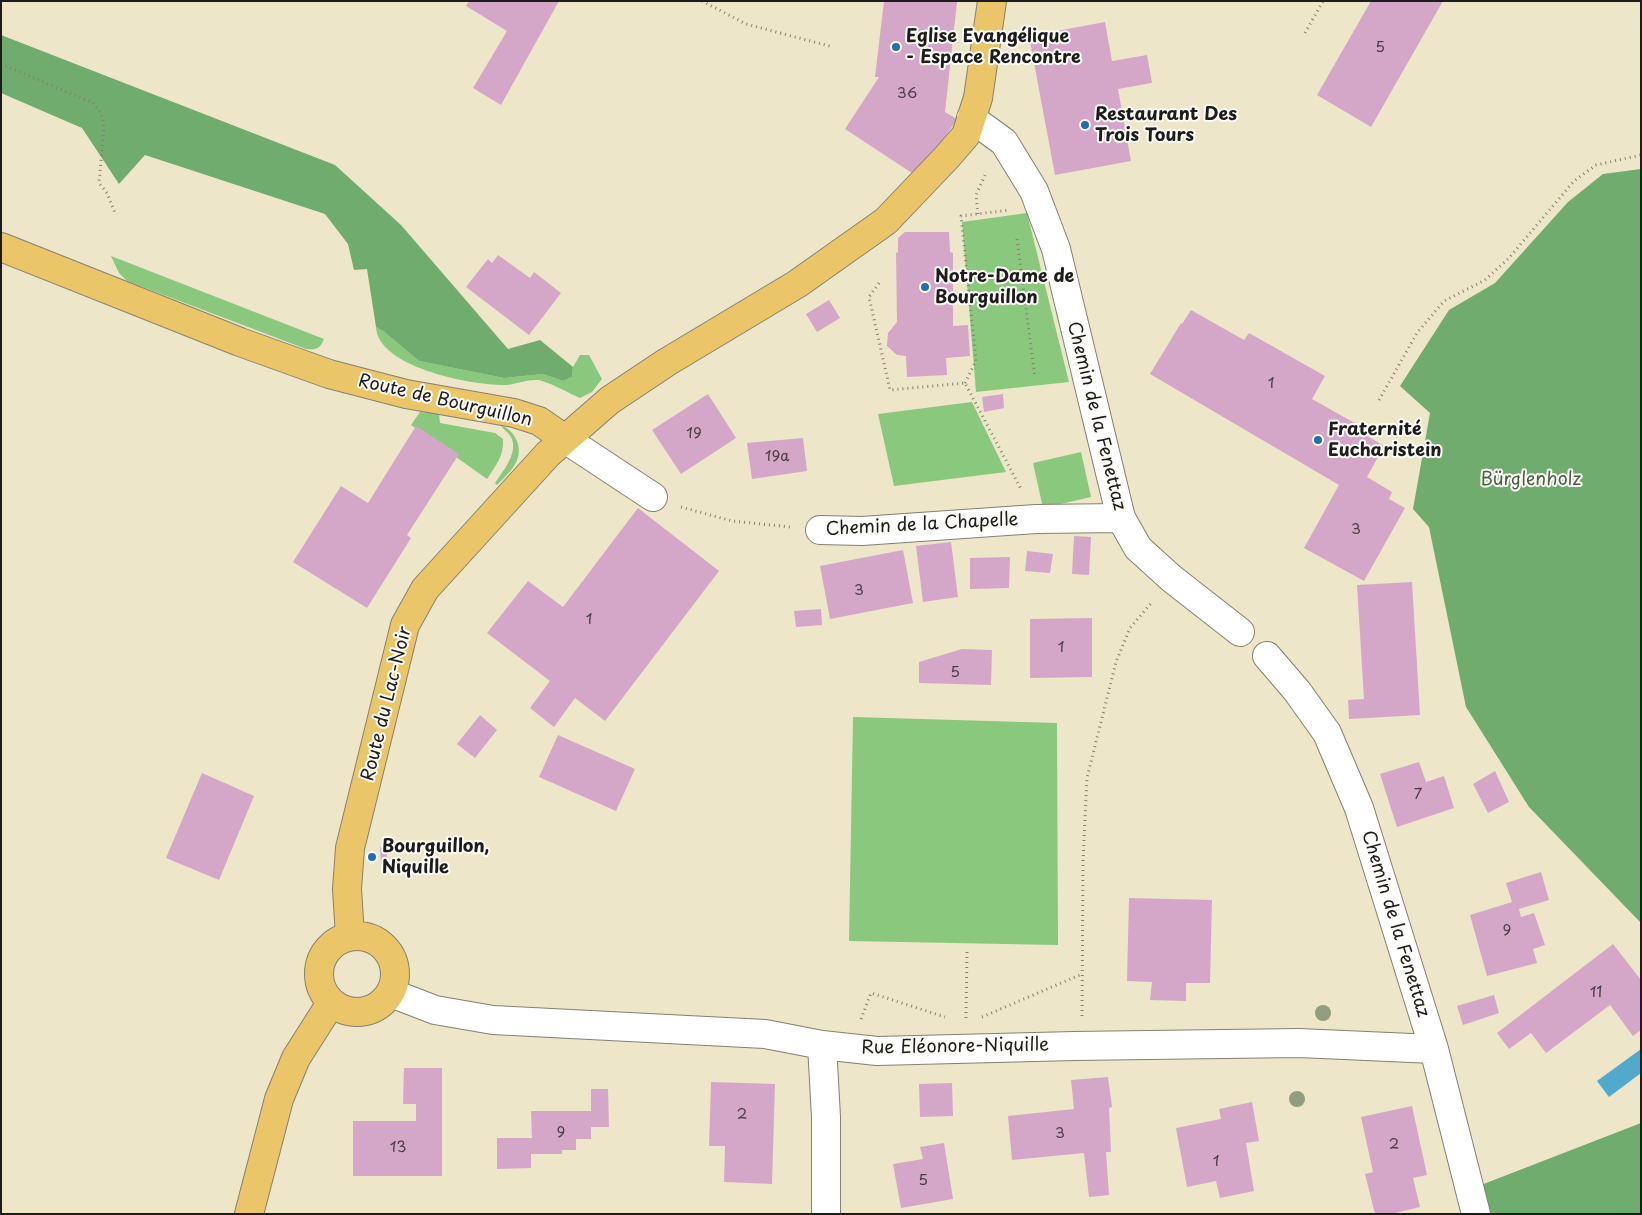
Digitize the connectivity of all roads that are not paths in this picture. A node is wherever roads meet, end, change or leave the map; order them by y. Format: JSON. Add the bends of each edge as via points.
{"nodes":[{"id":1,"x":992,"y":1,"type":"edge"},
{"id":2,"x":971,"y":118,"type":"junction"},
{"id":3,"x":1,"y":247,"type":"edge"},
{"id":4,"x":565,"y":439,"type":"junction"},
{"id":5,"x":653,"y":496,"type":"road end"},
{"id":6,"x":1121,"y":518,"type":"junction"},
{"id":7,"x":820,"y":530,"type":"road end"},
{"id":8,"x":1240,"y":632,"type":"dead end"},
{"id":9,"x":1267,"y":656,"type":"dead end"},
{"id":10,"x":350,"y":936,"type":"junction"},
{"id":11,"x":391,"y":993,"type":"junction"},
{"id":12,"x":331,"y":1003,"type":"junction"},
{"id":13,"x":822,"y":1045,"type":"junction"},
{"id":14,"x":1434,"y":1049,"type":"junction"},
{"id":15,"x":249,"y":1214,"type":"edge"},
{"id":16,"x":826,"y":1214,"type":"edge"},
{"id":17,"x":1476,"y":1214,"type":"edge"}],
"edges":[{"from":1,"to":2,"type":"main road","via":[[978,98]]},
{"from":2,"to":4,"type":"main road","via":[[966,135],[886,221],[797,284],[610,400]]},
{"from":2,"to":6,"type":"street","name":"Chemin de la Fenettaz","via":[[1004,142],[1034,191],[1056,249]]},
{"from":3,"to":4,"type":"main road","name":"Route de Bourguillon","via":[[329,374],[406,394],[514,413],[539,421]]},
{"from":4,"to":5,"type":"street"},
{"from":4,"to":10,"type":"main road","name":"Route du Lac-Noir","via":[[532,470],[430,584],[405,625],[350,848],[347,890]]},
{"from":6,"to":7,"type":"street","name":"Chemin de la Chapelle","via":[[1036,519],[862,531]]},
{"from":6,"to":8,"type":"street","name":"Chemin de la Fenettaz","via":[[1138,548]]},
{"from":9,"to":14,"type":"street","name":"Chemin de la Fenettaz","via":[[1327,733],[1356,800]]},
{"from":10,"to":11,"type":"main road","via":[[375,939],[384,947],[395,969]]},
{"from":10,"to":12,"type":"main road","via":[[339,940],[322,958],[320,982]]},
{"from":11,"to":12,"type":"main road","via":[[384,1002],[364,1012],[341,1009]]},
{"from":11,"to":13,"type":"street","name":"Rue Eléonore-Niquille","via":[[435,1010],[493,1020],[765,1034]]},
{"from":12,"to":15,"type":"main road","via":[[296,1058],[279,1099]]},
{"from":13,"to":14,"type":"street","name":"Rue Eléonore-Niquille","via":[[878,1051],[965,1036],[1081,1046],[1299,1043]]},
{"from":13,"to":16,"type":"street"},
{"from":14,"to":17,"type":"street","name":"Chemin de la Fenettaz"}]}
